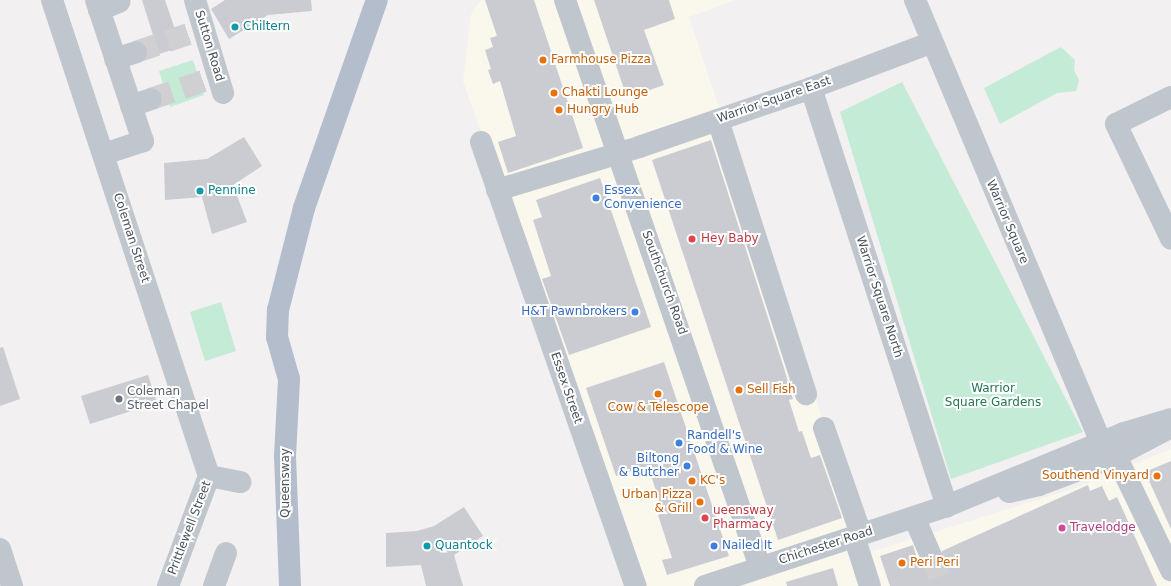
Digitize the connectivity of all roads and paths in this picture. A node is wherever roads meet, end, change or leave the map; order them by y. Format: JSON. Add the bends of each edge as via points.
{"nodes":[{"id":1,"x":52,"y":0,"type":"edge"},
{"id":2,"x":195,"y":0,"type":"edge"},
{"id":3,"x":377,"y":0,"type":"edge"},
{"id":4,"x":565,"y":0,"type":"edge"},
{"id":5,"x":915,"y":0,"type":"edge"},
{"id":6,"x":119,"y":2,"type":"dead end"},
{"id":7,"x":98,"y":5,"type":"edge"},
{"id":8,"x":930,"y":43,"type":"junction"},
{"id":9,"x":136,"y":52,"type":"tunnel mouth"},
{"id":10,"x":115,"y":60,"type":"junction"},
{"id":11,"x":218,"y":82,"type":"dead end"},
{"id":12,"x":811,"y":88,"type":"junction"},
{"id":13,"x":1171,"y":97,"type":"edge"},
{"id":14,"x":718,"y":120,"type":"junction"},
{"id":15,"x":480,"y":142,"type":"dead end"},
{"id":16,"x":617,"y":153,"type":"junction"},
{"id":17,"x":104,"y":154,"type":"junction"},
{"id":18,"x":497,"y":190,"type":"junction"},
{"id":19,"x":1171,"y":239,"type":"edge"},
{"id":20,"x":806,"y":394,"type":"dead end"},
{"id":21,"x":1171,"y":419,"type":"edge"},
{"id":22,"x":1171,"y":427,"type":"edge"},
{"id":23,"x":824,"y":428,"type":"dead end"},
{"id":24,"x":1108,"y":449,"type":"junction"},
{"id":25,"x":209,"y":476,"type":"junction"},
{"id":26,"x":240,"y":482,"type":"dead end"},
{"id":27,"x":947,"y":506,"type":"junction"},
{"id":28,"x":914,"y":517,"type":"junction"},
{"id":29,"x":858,"y":535,"type":"junction"},
{"id":30,"x":1164,"y":537,"type":"edge"},
{"id":31,"x":0,"y":549,"type":"edge"},
{"id":32,"x":226,"y":553,"type":"dead end"},
{"id":33,"x":931,"y":556,"type":"tunnel mouth"},
{"id":34,"x":1171,"y":570,"type":"edge"},
{"id":35,"x":755,"y":575,"type":"edge"},
{"id":36,"x":12,"y":586,"type":"edge"},
{"id":37,"x":168,"y":586,"type":"edge"},
{"id":38,"x":214,"y":586,"type":"edge"},
{"id":39,"x":290,"y":586,"type":"edge"},
{"id":40,"x":636,"y":586,"type":"edge"},
{"id":41,"x":705,"y":586,"type":"edge"},
{"id":42,"x":870,"y":586,"type":"edge"}],
"edges":[{"from":1,"to":17,"type":"street","name":"Coleman Street"},
{"from":2,"to":11,"type":"street","name":"Sutton Road","via":[[200,30]]},
{"from":3,"to":39,"type":"main road","name":"Queensway","via":[[291,252],[278,310],[277,337],[289,379],[285,464]]},
{"from":4,"to":16,"type":"street","name":"Southchurch Road"},
{"from":5,"to":8,"type":"street","name":"Warrior Square"},
{"from":6,"to":7,"type":"street"},
{"from":7,"to":10,"type":"street"},
{"from":8,"to":12,"type":"street","name":"Warrior Square East"},
{"from":8,"to":24,"type":"street","name":"Warrior Square"},
{"from":9,"to":10,"type":"street"},
{"from":10,"to":17,"type":"street","via":[[141,102],[143,141]]},
{"from":12,"to":14,"type":"street","name":"Warrior Square East"},
{"from":12,"to":27,"type":"street","name":"Warrior Square North"},
{"from":13,"to":19,"type":"street","via":[[1116,124]]},
{"from":14,"to":16,"type":"street","name":"Warrior Square East"},
{"from":14,"to":20,"type":"street"},
{"from":15,"to":18,"type":"street","name":"Essex Street"},
{"from":16,"to":18,"type":"street"},
{"from":16,"to":35,"type":"street","name":"Southchurch Road"},
{"from":17,"to":25,"type":"street","name":"Coleman Street"},
{"from":18,"to":40,"type":"street","name":"Essex Street"},
{"from":21,"to":24,"type":"street","name":"Chichester Road"},
{"from":22,"to":24,"type":"street","name":"Chichester Road"},
{"from":23,"to":29,"type":"street"},
{"from":24,"to":27,"type":"street","name":"Chichester Road","via":[[1039,486]]},
{"from":24,"to":30,"type":"street","name":"Warrior Square"},
{"from":25,"to":26,"type":"street","name":"Prittlewell Street"},
{"from":25,"to":37,"type":"street","name":"Prittlewell Street"},
{"from":27,"to":28,"type":"street","name":"Chichester Road"},
{"from":28,"to":29,"type":"street","name":"Chichester Road"},
{"from":28,"to":33,"type":"street"},
{"from":29,"to":35,"type":"street","name":"Chichester Road"},
{"from":29,"to":42,"type":"street"},
{"from":30,"to":34,"type":"street","name":"Warrior Square"},
{"from":31,"to":36,"type":"street"},
{"from":32,"to":38,"type":"street"},
{"from":35,"to":41,"type":"street","name":"Chichester Road"}]}
